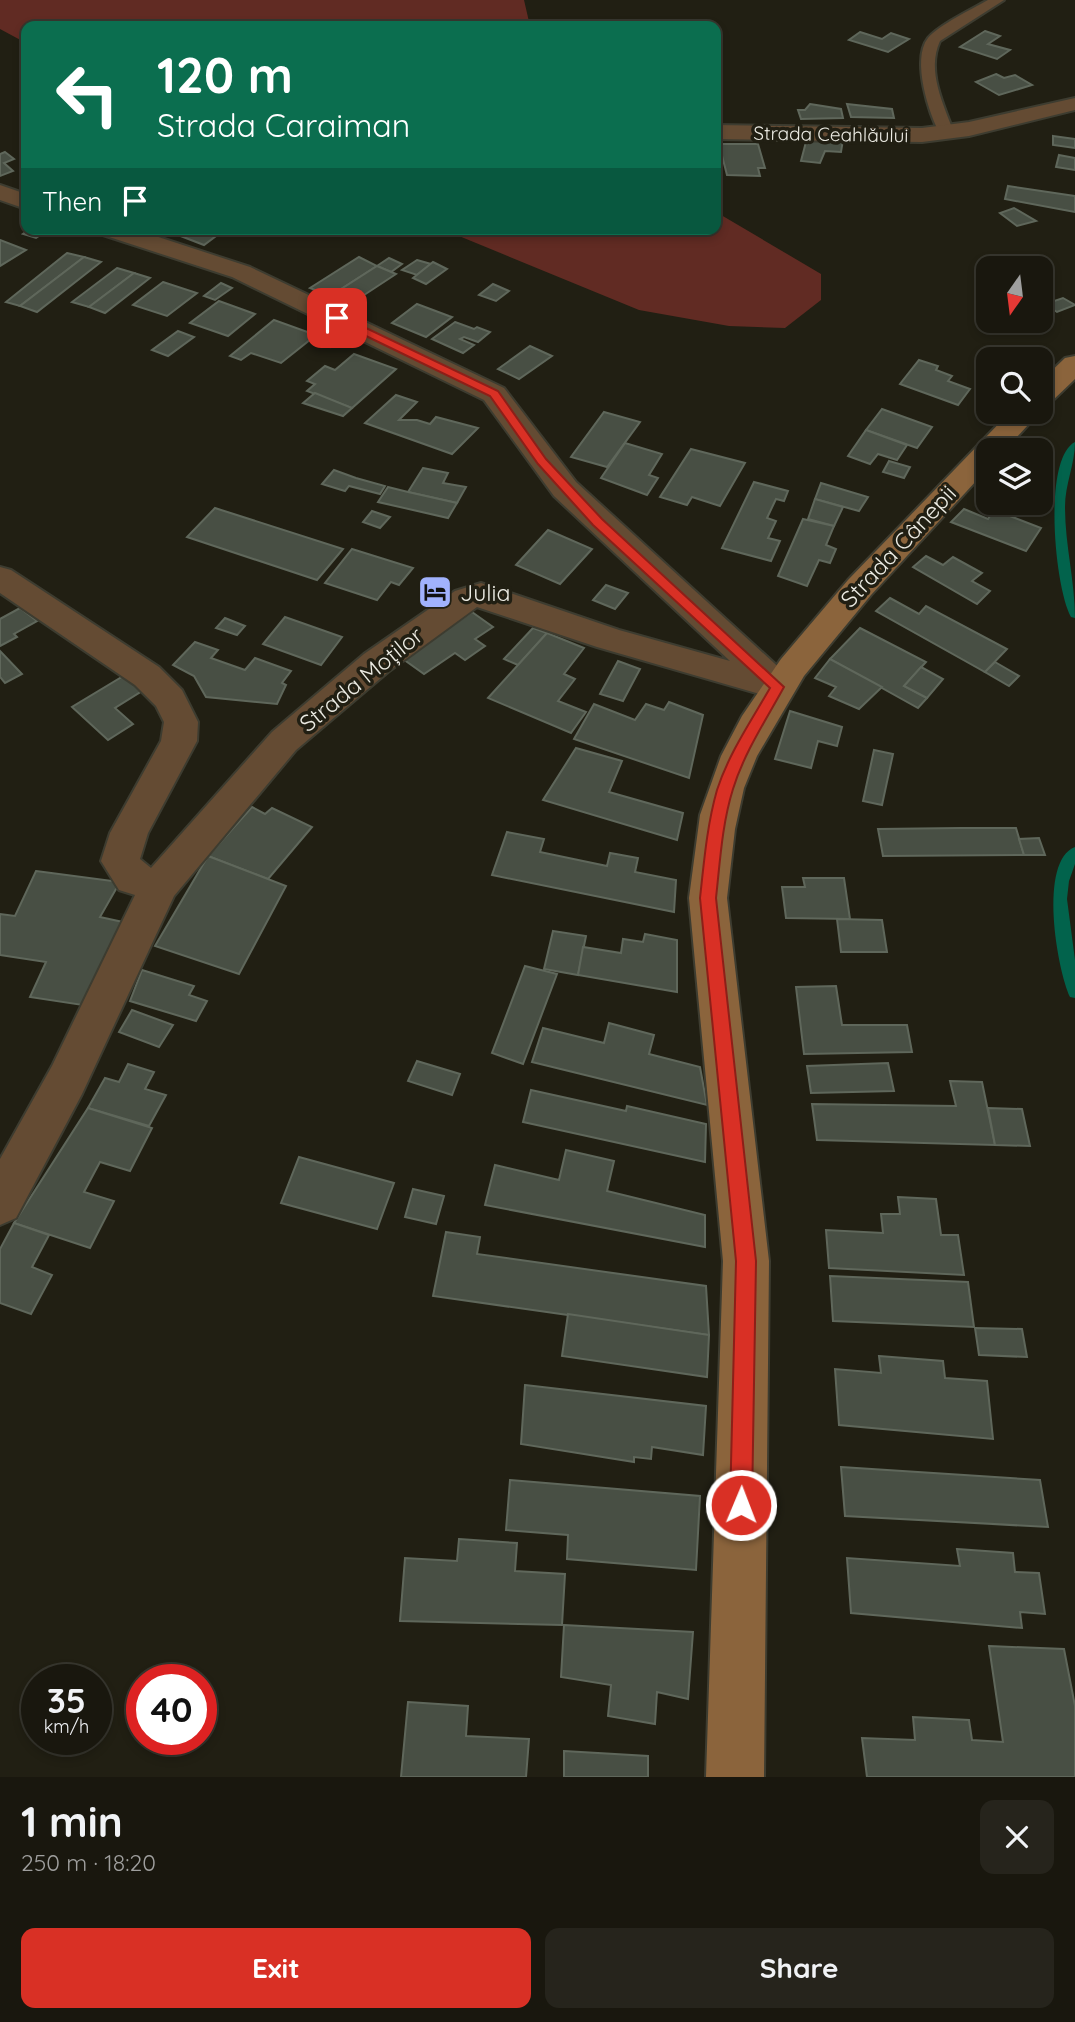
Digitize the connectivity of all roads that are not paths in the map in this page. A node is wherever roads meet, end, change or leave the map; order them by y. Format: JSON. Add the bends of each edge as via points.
{"nodes":[{"id":1,"x":997,"y":0,"type":"edge"},
{"id":2,"x":1075,"y":104,"type":"edge"},
{"id":3,"x":721,"y":132,"type":"edge"},
{"id":4,"x":946,"y":133,"type":"junction"},
{"id":5,"x":0,"y":192,"type":"edge"},
{"id":6,"x":21,"y":200,"type":"edge"},
{"id":7,"x":127,"y":235,"type":"edge"},
{"id":8,"x":1075,"y":364,"type":"edge"},
{"id":9,"x":1053,"y":385,"type":"edge"},
{"id":10,"x":1014,"y":424,"type":"edge"},
{"id":11,"x":0,"y":578,"type":"edge"},
{"id":12,"x":777,"y":687,"type":"junction"},
{"id":13,"x":159,"y":886,"type":"junction"},
{"id":14,"x":0,"y":1203,"type":"edge"},
{"id":15,"x":736,"y":1777,"type":"edge"}],
"edges":[{"from":1,"to":4,"type":"lane","name":"Strada Ceahlăului","via":[[934,39],[929,47],[929,76]]},
{"from":2,"to":4,"type":"street","name":"Strada Ceahlăului"},
{"from":3,"to":4,"type":"street","name":"Strada Ceahlăului"},
{"from":5,"to":6,"type":"street"},
{"from":7,"to":12,"type":"street","via":[[240,272],[494,394],[573,497]]},
{"from":8,"to":9,"type":"street"},
{"from":10,"to":12,"type":"street","name":"Strada Cânepii","via":[[838,611]]},
{"from":11,"to":13,"type":"street","via":[[147,676],[170,699],[181,722],[179,741],[129,833],[120,861],[133,879]]},
{"from":12,"to":13,"type":"street","name":"Strada Moților","via":[[609,639],[481,594],[466,599],[376,663],[284,741]]},
{"from":12,"to":15,"type":"street","name":"Strada Cânepii","via":[[737,757],[725,790],[708,898],[746,1261]]},
{"from":13,"to":14,"type":"street","name":"Strada Moților","via":[[67,1080]]}]}
